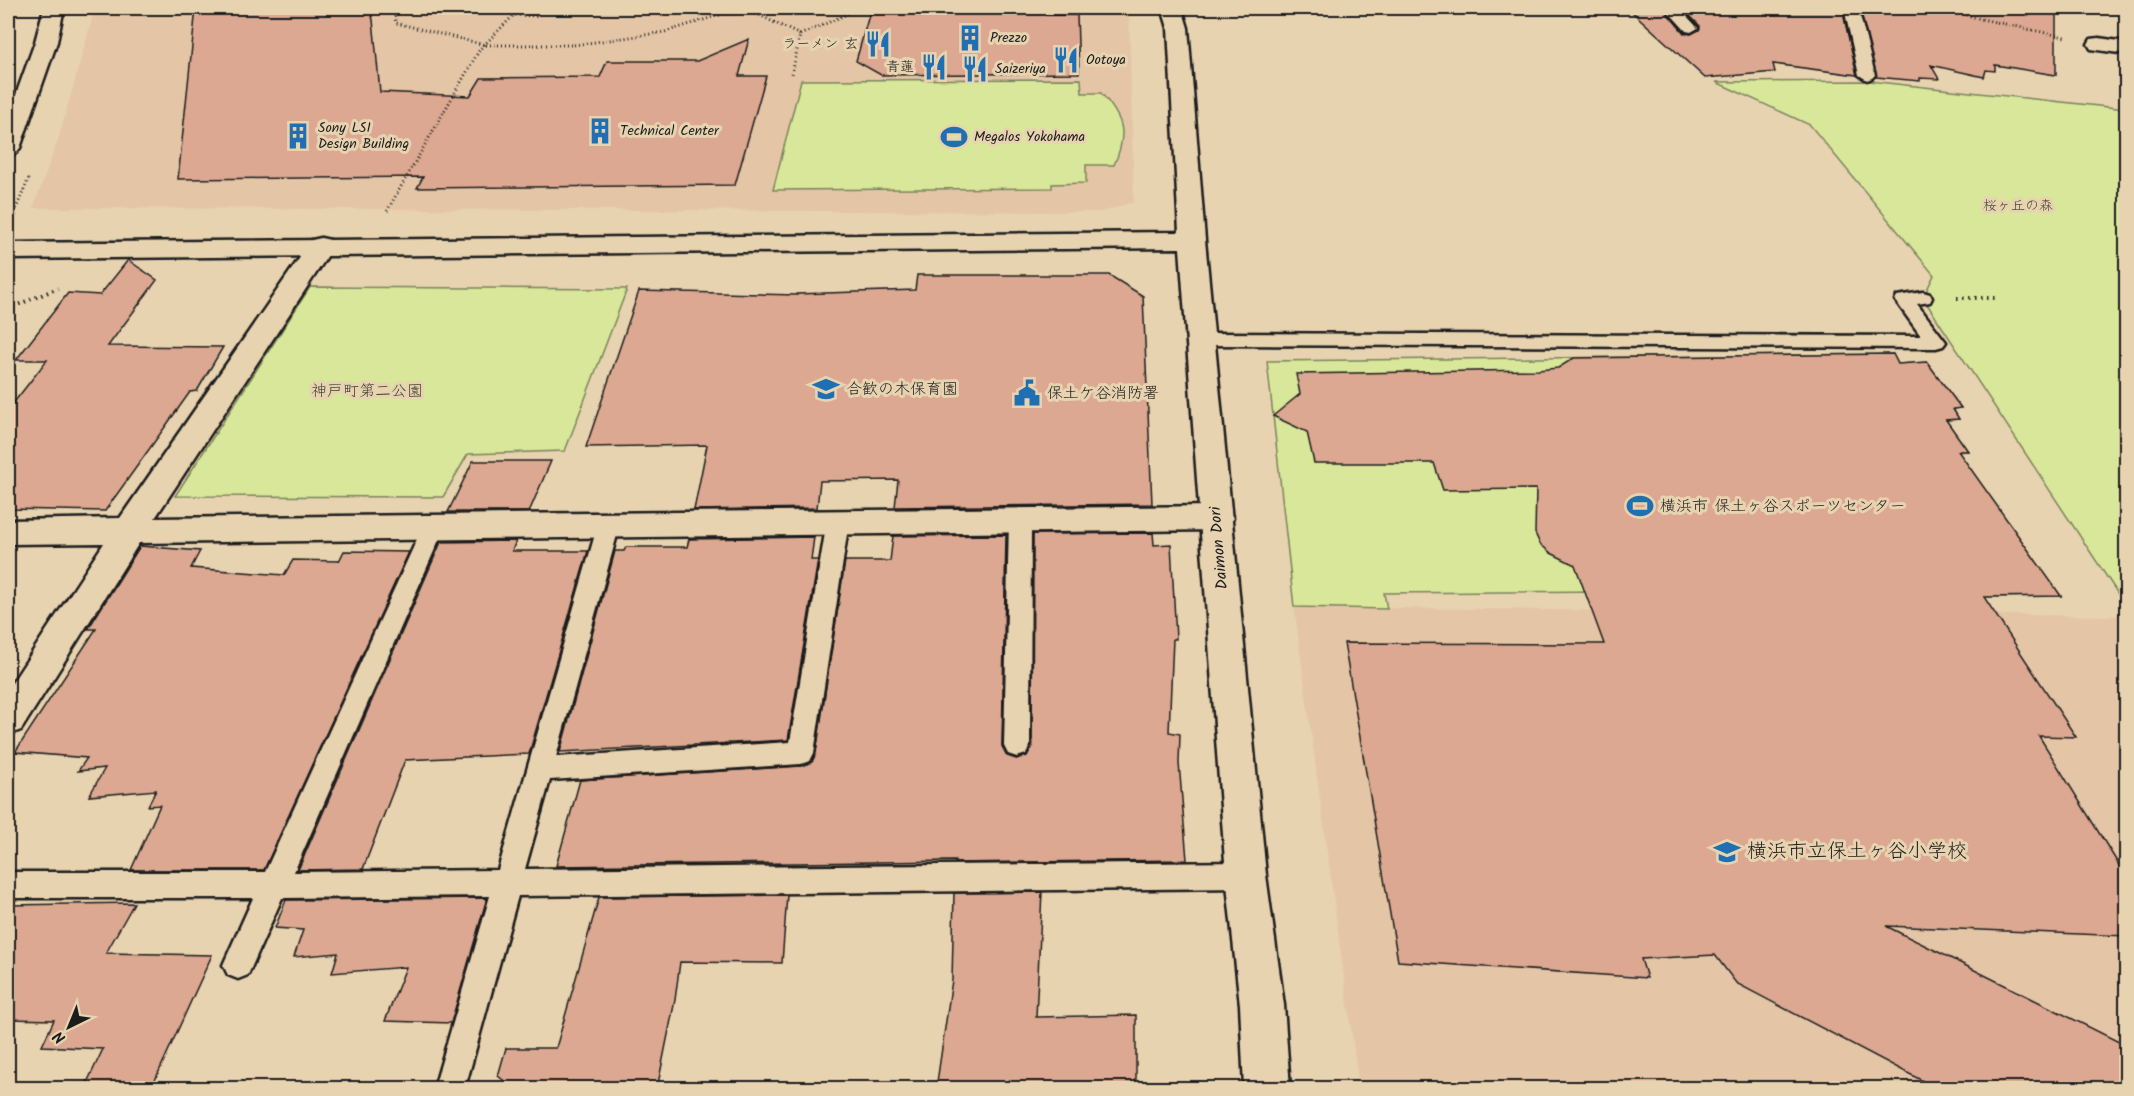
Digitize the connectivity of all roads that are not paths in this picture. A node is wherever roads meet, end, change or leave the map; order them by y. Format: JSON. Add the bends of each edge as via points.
{"nodes":[{"id":1,"x":54,"y":8,"type":"edge"},
{"id":2,"x":1172,"y":8,"type":"edge"},
{"id":3,"x":1672,"y":8,"type":"edge"},
{"id":4,"x":1851,"y":8,"type":"edge"},
{"id":5,"x":1691,"y":28,"type":"dead end"},
{"id":6,"x":2099,"y":44,"type":"road end"},
{"id":7,"x":2127,"y":48,"type":"edge"},
{"id":8,"x":1867,"y":75,"type":"dead end"},
{"id":9,"x":8,"y":148,"type":"edge"},
{"id":10,"x":1192,"y":240,"type":"junction"},
{"id":11,"x":321,"y":246,"type":"junction"},
{"id":12,"x":8,"y":250,"type":"edge"},
{"id":13,"x":1923,"y":298,"type":"dead end"},
{"id":14,"x":1201,"y":339,"type":"junction"},
{"id":15,"x":1217,"y":518,"type":"junction"},
{"id":16,"x":1020,"y":520,"type":"junction"},
{"id":17,"x":838,"y":521,"type":"junction"},
{"id":18,"x":609,"y":524,"type":"junction"},
{"id":19,"x":434,"y":526,"type":"junction"},
{"id":20,"x":130,"y":530,"type":"junction"},
{"id":21,"x":8,"y":532,"type":"edge"},
{"id":22,"x":8,"y":719,"type":"edge"},
{"id":23,"x":1017,"y":746,"type":"dead end"},
{"id":24,"x":540,"y":769,"type":"junction"},
{"id":25,"x":1246,"y":875,"type":"junction"},
{"id":26,"x":508,"y":882,"type":"junction"},
{"id":27,"x":8,"y":885,"type":"edge"},
{"id":28,"x":274,"y":885,"type":"junction"},
{"id":29,"x":238,"y":964,"type":"dead end"},
{"id":30,"x":450,"y":1089,"type":"edge"},
{"id":31,"x":1267,"y":1089,"type":"edge"}],
"edges":[{"from":1,"to":9,"type":"street","via":[[46,42]]},
{"from":2,"to":10,"type":"street","name":"Daimon Dori","via":[[1178,28]]},
{"from":3,"to":5,"type":"lane"},
{"from":4,"to":8,"type":"lane"},
{"from":6,"to":7,"type":"street"},
{"from":10,"to":11,"type":"street"},
{"from":10,"to":14,"type":"street","name":"Daimon Dori"},
{"from":11,"to":12,"type":"street"},
{"from":11,"to":20,"type":"street"},
{"from":13,"to":14,"type":"lane","via":[[1904,300],[1936,342]]},
{"from":14,"to":15,"type":"street","name":"Daimon Dori"},
{"from":15,"to":16,"type":"street"},
{"from":15,"to":25,"type":"street","name":"Daimon Dori"},
{"from":16,"to":17,"type":"street"},
{"from":16,"to":23,"type":"lane"},
{"from":17,"to":18,"type":"street"},
{"from":17,"to":24,"type":"lane","via":[[801,753]]},
{"from":18,"to":19,"type":"street"},
{"from":18,"to":24,"type":"lane"},
{"from":19,"to":20,"type":"street"},
{"from":19,"to":28,"type":"lane"},
{"from":20,"to":21,"type":"street"},
{"from":20,"to":22,"type":"street"},
{"from":24,"to":26,"type":"lane"},
{"from":25,"to":26,"type":"lane"},
{"from":25,"to":31,"type":"street","name":"Daimon Dori","via":[[1262,1005]]},
{"from":26,"to":28,"type":"lane"},
{"from":26,"to":30,"type":"lane"},
{"from":27,"to":28,"type":"lane"},
{"from":28,"to":29,"type":"lane"}]}
